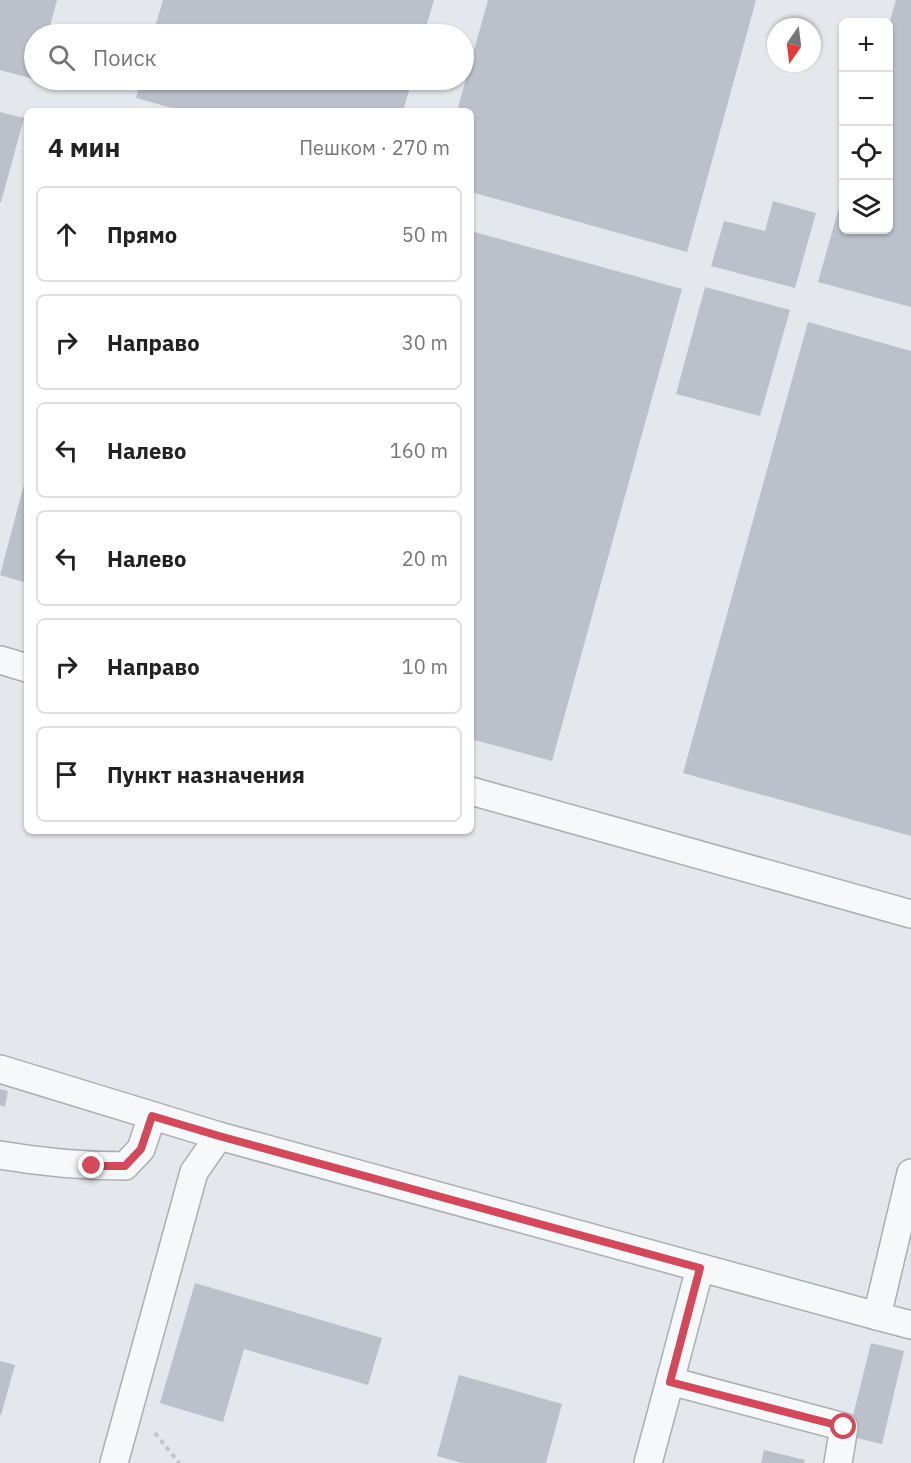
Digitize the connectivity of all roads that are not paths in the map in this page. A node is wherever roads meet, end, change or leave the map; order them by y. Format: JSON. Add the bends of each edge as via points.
{"nodes":[{"id":1,"x":0,"y":660,"type":"edge"},
{"id":2,"x":24,"y":667,"type":"edge"},
{"id":3,"x":474,"y":792,"type":"edge"},
{"id":4,"x":911,"y":914,"type":"edge"},
{"id":5,"x":0,"y":1070,"type":"edge"},
{"id":6,"x":152,"y":1116,"type":"junction"},
{"id":7,"x":219,"y":1136,"type":"junction"},
{"id":8,"x":0,"y":1155,"type":"edge"},
{"id":9,"x":911,"y":1173,"type":"edge"},
{"id":10,"x":700,"y":1268,"type":"junction"},
{"id":11,"x":877,"y":1316,"type":"junction"},
{"id":12,"x":911,"y":1325,"type":"edge"},
{"id":13,"x":670,"y":1382,"type":"junction"},
{"id":14,"x":114,"y":1463,"type":"edge"},
{"id":15,"x":648,"y":1463,"type":"edge"},
{"id":16,"x":838,"y":1463,"type":"edge"}],
"edges":[{"from":1,"to":2,"type":"street"},
{"from":3,"to":4,"type":"street"},
{"from":5,"to":6,"type":"street"},
{"from":6,"to":7,"type":"street"},
{"from":6,"to":8,"type":"street","via":[[141,1149],[125,1166]]},
{"from":7,"to":10,"type":"street"},
{"from":7,"to":14,"type":"street","via":[[194,1172]]},
{"from":9,"to":11,"type":"street"},
{"from":10,"to":11,"type":"street"},
{"from":10,"to":13,"type":"street"},
{"from":11,"to":12,"type":"street"},
{"from":13,"to":15,"type":"street"},
{"from":13,"to":16,"type":"street","via":[[844,1427]]}]}
